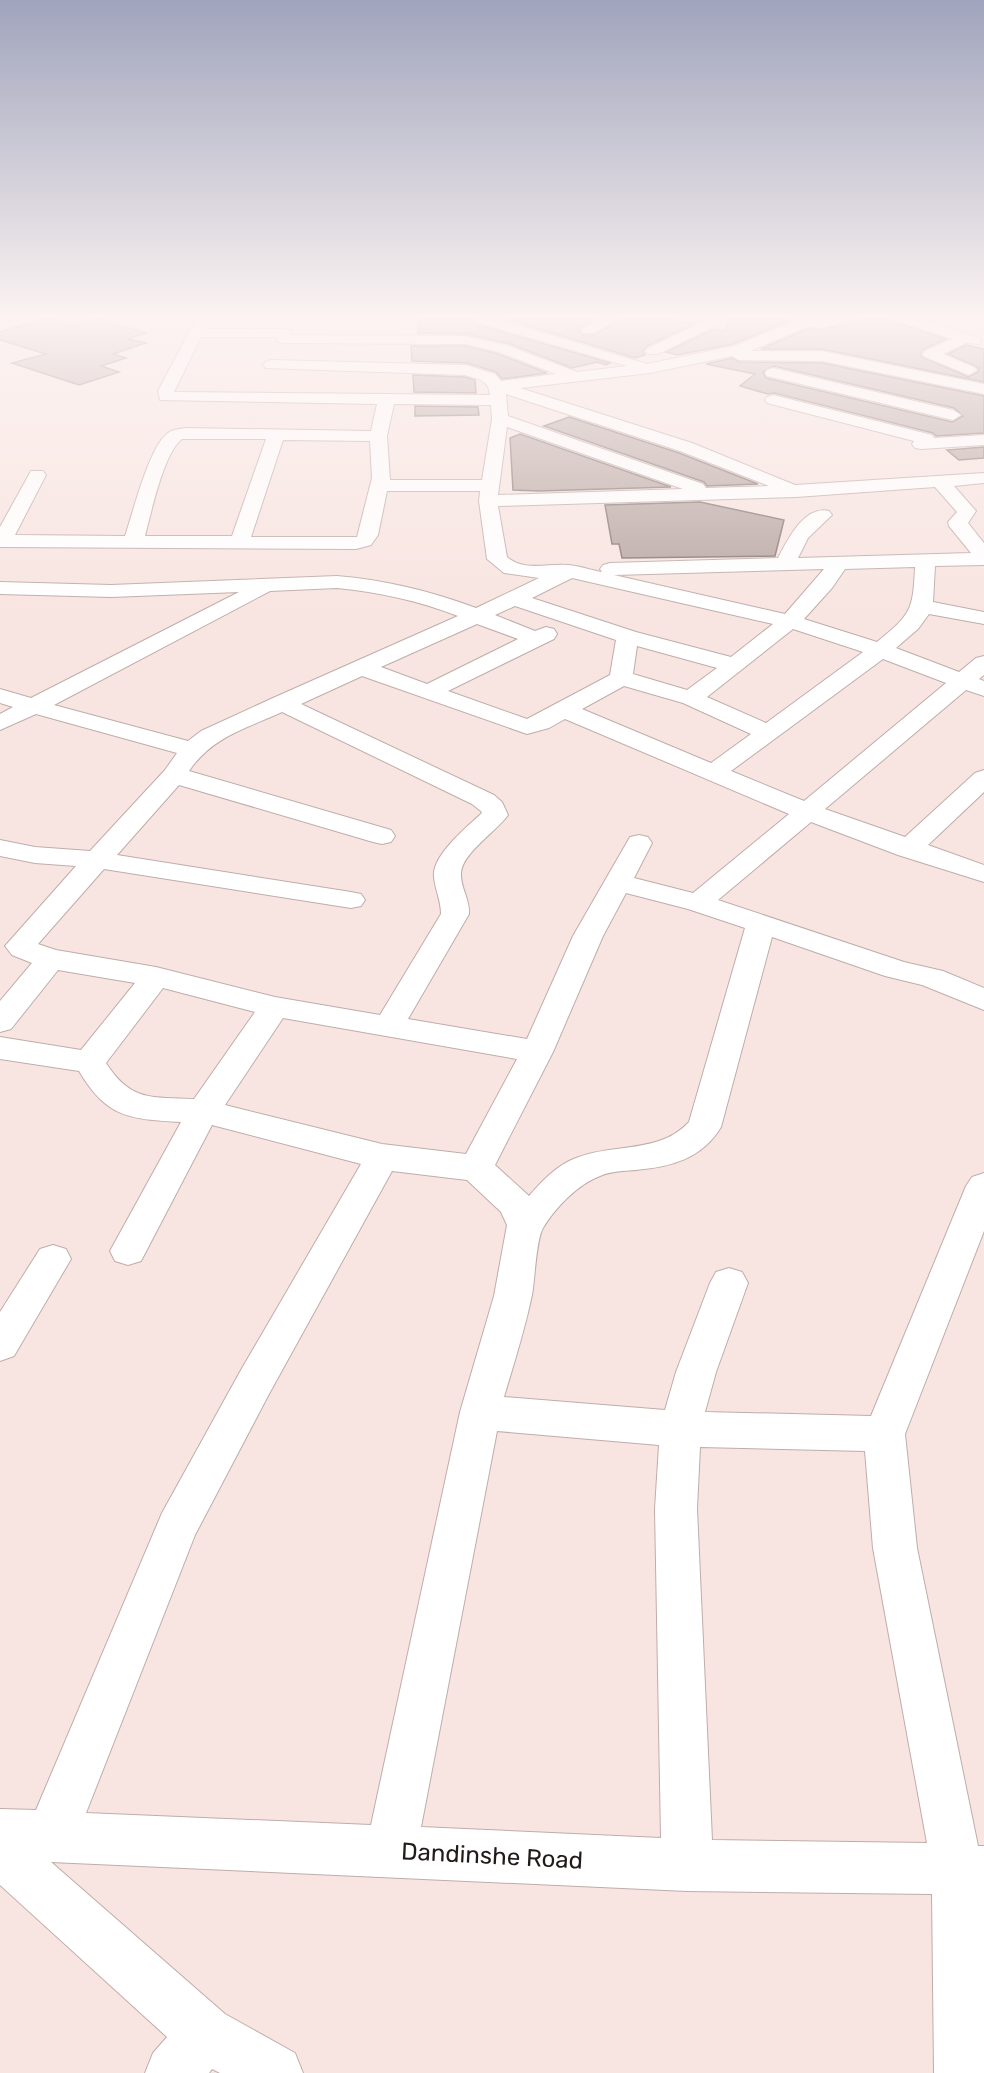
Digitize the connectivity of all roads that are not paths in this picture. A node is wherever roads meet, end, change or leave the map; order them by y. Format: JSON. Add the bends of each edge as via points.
{"nodes":[{"id":1,"x":383,"y":416,"type":"edge"},
{"id":2,"x":500,"y":416,"type":"edge"},
{"id":3,"x":595,"y":416,"type":"edge"},
{"id":4,"x":831,"y":416,"type":"edge"},
{"id":5,"x":952,"y":416,"type":"edge"},
{"id":6,"x":500,"y":419,"type":"junction"},
{"id":7,"x":276,"y":435,"type":"junction"},
{"id":8,"x":378,"y":436,"type":"junction"},
{"id":9,"x":984,"y":441,"type":"edge"},
{"id":10,"x":923,"y":442,"type":"junction"},
{"id":11,"x":940,"y":468,"type":"junction"},
{"id":12,"x":37,"y":475,"type":"dead end"},
{"id":13,"x":984,"y":478,"type":"edge"},
{"id":14,"x":380,"y":485,"type":"junction"},
{"id":15,"x":796,"y":491,"type":"junction"},
{"id":16,"x":489,"y":494,"type":"junction"},
{"id":17,"x":718,"y":495,"type":"junction"},
{"id":18,"x":822,"y":515,"type":"dead end"},
{"id":19,"x":975,"y":515,"type":"edge"},
{"id":20,"x":1,"y":541,"type":"edge"},
{"id":21,"x":133,"y":542,"type":"junction"},
{"id":22,"x":239,"y":544,"type":"junction"},
{"id":23,"x":984,"y":558,"type":"edge"},
{"id":24,"x":925,"y":561,"type":"junction"},
{"id":25,"x":839,"y":563,"type":"junction"},
{"id":26,"x":785,"y":564,"type":"junction"},
{"id":27,"x":569,"y":571,"type":"junction"},
{"id":28,"x":272,"y":584,"type":"junction"},
{"id":29,"x":4,"y":591,"type":"edge"},
{"id":30,"x":514,"y":599,"type":"junction"},
{"id":31,"x":922,"y":606,"type":"junction"},
{"id":32,"x":476,"y":616,"type":"junction"},
{"id":33,"x":984,"y":618,"type":"edge"},
{"id":34,"x":573,"y":620,"type":"junction"},
{"id":35,"x":789,"y":621,"type":"junction"},
{"id":36,"x":628,"y":637,"type":"junction"},
{"id":37,"x":536,"y":639,"type":"junction"},
{"id":38,"x":880,"y":650,"type":"junction"},
{"id":39,"x":984,"y":663,"type":"edge"},
{"id":40,"x":733,"y":665,"type":"junction"},
{"id":41,"x":361,"y":668,"type":"junction"},
{"id":42,"x":621,"y":678,"type":"junction"},
{"id":43,"x":973,"y":686,"type":"edge"},
{"id":44,"x":429,"y":692,"type":"junction"},
{"id":45,"x":0,"y":696,"type":"edge"},
{"id":46,"x":691,"y":698,"type":"junction"},
{"id":47,"x":282,"y":703,"type":"junction"},
{"id":48,"x":34,"y":705,"type":"junction"},
{"id":49,"x":563,"y":710,"type":"junction"},
{"id":50,"x":0,"y":723,"type":"edge"},
{"id":51,"x":767,"y":732,"type":"junction"},
{"id":52,"x":192,"y":749,"type":"junction"},
{"id":53,"x":713,"y":773,"type":"junction"},
{"id":54,"x":174,"y":775,"type":"junction"},
{"id":55,"x":984,"y":778,"type":"edge"},
{"id":56,"x":958,"y":802,"type":"junction"},
{"id":57,"x":984,"y":810,"type":"edge"},
{"id":58,"x":805,"y":811,"type":"junction"},
{"id":59,"x":382,"y":836,"type":"dead end"},
{"id":60,"x":639,"y":843,"type":"dead end"},
{"id":61,"x":0,"y":848,"type":"edge"},
{"id":62,"x":908,"y":849,"type":"junction"},
{"id":63,"x":98,"y":860,"type":"junction"},
{"id":64,"x":984,"y":874,"type":"edge"},
{"id":65,"x":617,"y":882,"type":"junction"},
{"id":66,"x":351,"y":900,"type":"dead end"},
{"id":67,"x":698,"y":903,"type":"junction"},
{"id":68,"x":761,"y":923,"type":"junction"},
{"id":69,"x":51,"y":958,"type":"junction"},
{"id":70,"x":156,"y":977,"type":"junction"},
{"id":71,"x":984,"y":1000,"type":"edge"},
{"id":72,"x":275,"y":1007,"type":"junction"},
{"id":73,"x":0,"y":1022,"type":"edge"},
{"id":74,"x":388,"y":1027,"type":"junction"},
{"id":75,"x":0,"y":1048,"type":"edge"},
{"id":76,"x":537,"y":1052,"type":"junction"},
{"id":77,"x":89,"y":1062,"type":"junction"},
{"id":78,"x":203,"y":1111,"type":"junction"},
{"id":79,"x":382,"y":1157,"type":"junction"},
{"id":80,"x":476,"y":1168,"type":"junction"},
{"id":81,"x":984,"y":1186,"type":"edge"},
{"id":82,"x":525,"y":1225,"type":"junction"},
{"id":83,"x":128,"y":1251,"type":"dead end"},
{"id":84,"x":53,"y":1259,"type":"dead end"},
{"id":85,"x":729,"y":1284,"type":"dead end"},
{"id":86,"x":1,"y":1344,"type":"edge"},
{"id":87,"x":480,"y":1412,"type":"junction"},
{"id":88,"x":680,"y":1429,"type":"junction"},
{"id":89,"x":884,"y":1434,"type":"junction"},
{"id":90,"x":0,"y":1834,"type":"edge"},
{"id":91,"x":51,"y":1836,"type":"junction"},
{"id":92,"x":0,"y":1851,"type":"edge"},
{"id":93,"x":391,"y":1851,"type":"junction"},
{"id":94,"x":687,"y":1865,"type":"junction"},
{"id":95,"x":970,"y":1870,"type":"edge"},
{"id":96,"x":189,"y":2054,"type":"edge"},
{"id":97,"x":275,"y":2073,"type":"edge"},
{"id":98,"x":962,"y":2073,"type":"edge"}],
"edges":[{"from":1,"to":8,"type":"street"},
{"from":2,"to":6,"type":"street"},
{"from":3,"to":15,"type":"street"},
{"from":4,"to":10,"type":"street"},
{"from":5,"to":10,"type":"street"},
{"from":6,"to":16,"type":"street"},
{"from":6,"to":17,"type":"street"},
{"from":7,"to":8,"type":"street"},
{"from":7,"to":21,"type":"street","via":[[186,433],[171,439]]},
{"from":7,"to":22,"type":"street"},
{"from":8,"to":14,"type":"street"},
{"from":9,"to":10,"type":"street"},
{"from":10,"to":11,"type":"street"},
{"from":11,"to":13,"type":"street","via":[[961,480]]},
{"from":11,"to":15,"type":"street"},
{"from":11,"to":19,"type":"street","via":[[967,511]]},
{"from":12,"to":20,"type":"street"},
{"from":14,"to":16,"type":"street"},
{"from":14,"to":22,"type":"street","via":[[364,541]]},
{"from":15,"to":17,"type":"street"},
{"from":16,"to":17,"type":"street"},
{"from":16,"to":27,"type":"street","via":[[497,559],[502,565],[523,571]]},
{"from":18,"to":26,"type":"street","via":[[800,535]]},
{"from":19,"to":23,"type":"street","via":[[958,522]]},
{"from":20,"to":21,"type":"street"},
{"from":21,"to":22,"type":"street"},
{"from":23,"to":24,"type":"street"},
{"from":24,"to":25,"type":"street"},
{"from":24,"to":31,"type":"street"},
{"from":25,"to":26,"type":"street"},
{"from":25,"to":35,"type":"street","via":[[828,581]]},
{"from":26,"to":27,"type":"street"},
{"from":27,"to":30,"type":"street"},
{"from":27,"to":35,"type":"street"},
{"from":28,"to":29,"type":"street"},
{"from":28,"to":32,"type":"street","via":[[368,585],[431,598]]},
{"from":28,"to":48,"type":"street"},
{"from":30,"to":32,"type":"street"},
{"from":30,"to":34,"type":"street"},
{"from":31,"to":33,"type":"street"},
{"from":31,"to":38,"type":"street","via":[[918,615]]},
{"from":32,"to":37,"type":"street"},
{"from":32,"to":41,"type":"street"},
{"from":34,"to":36,"type":"street"},
{"from":34,"to":37,"type":"street"},
{"from":35,"to":38,"type":"street"},
{"from":35,"to":40,"type":"street"},
{"from":36,"to":40,"type":"street"},
{"from":36,"to":42,"type":"street"},
{"from":37,"to":44,"type":"street"},
{"from":38,"to":43,"type":"street"},
{"from":38,"to":51,"type":"street"},
{"from":39,"to":43,"type":"street"},
{"from":40,"to":46,"type":"street"},
{"from":41,"to":44,"type":"street"},
{"from":41,"to":47,"type":"street"},
{"from":42,"to":46,"type":"street"},
{"from":42,"to":49,"type":"street"},
{"from":43,"to":58,"type":"street"},
{"from":44,"to":49,"type":"street","via":[[527,727]]},
{"from":45,"to":48,"type":"street"},
{"from":46,"to":51,"type":"street"},
{"from":47,"to":52,"type":"street","via":[[210,736]]},
{"from":47,"to":74,"type":"street","via":[[494,808],[495,815],[449,862],[447,872],[456,900],[455,914]]},
{"from":48,"to":50,"type":"street"},
{"from":48,"to":52,"type":"street"},
{"from":49,"to":53,"type":"street"},
{"from":51,"to":53,"type":"street"},
{"from":52,"to":54,"type":"street"},
{"from":53,"to":58,"type":"street"},
{"from":54,"to":59,"type":"street"},
{"from":54,"to":63,"type":"street"},
{"from":55,"to":56,"type":"street"},
{"from":56,"to":57,"type":"street"},
{"from":56,"to":62,"type":"street"},
{"from":58,"to":62,"type":"street"},
{"from":58,"to":67,"type":"street"},
{"from":60,"to":65,"type":"street"},
{"from":61,"to":63,"type":"street"},
{"from":62,"to":64,"type":"street"},
{"from":63,"to":66,"type":"street"},
{"from":63,"to":69,"type":"street","via":[[20,946]]},
{"from":65,"to":67,"type":"street"},
{"from":65,"to":76,"type":"street","via":[[588,936]]},
{"from":67,"to":68,"type":"street"},
{"from":68,"to":71,"type":"street","via":[[932,978]]},
{"from":68,"to":82,"type":"street","via":[[704,1127],[686,1145],[661,1155],[590,1165],[569,1177]]},
{"from":69,"to":70,"type":"street"},
{"from":69,"to":73,"type":"street"},
{"from":70,"to":72,"type":"street"},
{"from":70,"to":77,"type":"street"},
{"from":72,"to":74,"type":"street"},
{"from":72,"to":78,"type":"street"},
{"from":74,"to":76,"type":"street"},
{"from":75,"to":77,"type":"street"},
{"from":76,"to":80,"type":"street"},
{"from":77,"to":78,"type":"street","via":[[102,1083],[123,1101],[147,1108]]},
{"from":78,"to":79,"type":"street"},
{"from":78,"to":83,"type":"street"},
{"from":79,"to":80,"type":"street"},
{"from":79,"to":91,"type":"street","via":[[177,1527]]},
{"from":80,"to":82,"type":"street","via":[[516,1204]]},
{"from":81,"to":89,"type":"street"},
{"from":82,"to":87,"type":"street","via":[[513,1296]]},
{"from":84,"to":86,"type":"street"},
{"from":85,"to":88,"type":"street","via":[[696,1372]]},
{"from":87,"to":88,"type":"street"},
{"from":87,"to":93,"type":"street"},
{"from":88,"to":89,"type":"street"},
{"from":88,"to":94,"type":"street","via":[[675,1509]]},
{"from":89,"to":95,"type":"street","via":[[895,1548]]},
{"from":90,"to":91,"type":"street","name":"Dandinshe Road"},
{"from":91,"to":93,"type":"street","name":"Dandinshe Road"},
{"from":92,"to":96,"type":"street"},
{"from":93,"to":94,"type":"street","name":"Dandinshe Road"},
{"from":94,"to":95,"type":"street","name":"Dandinshe Road"},
{"from":95,"to":98,"type":"street"},
{"from":96,"to":97,"type":"street"}]}
